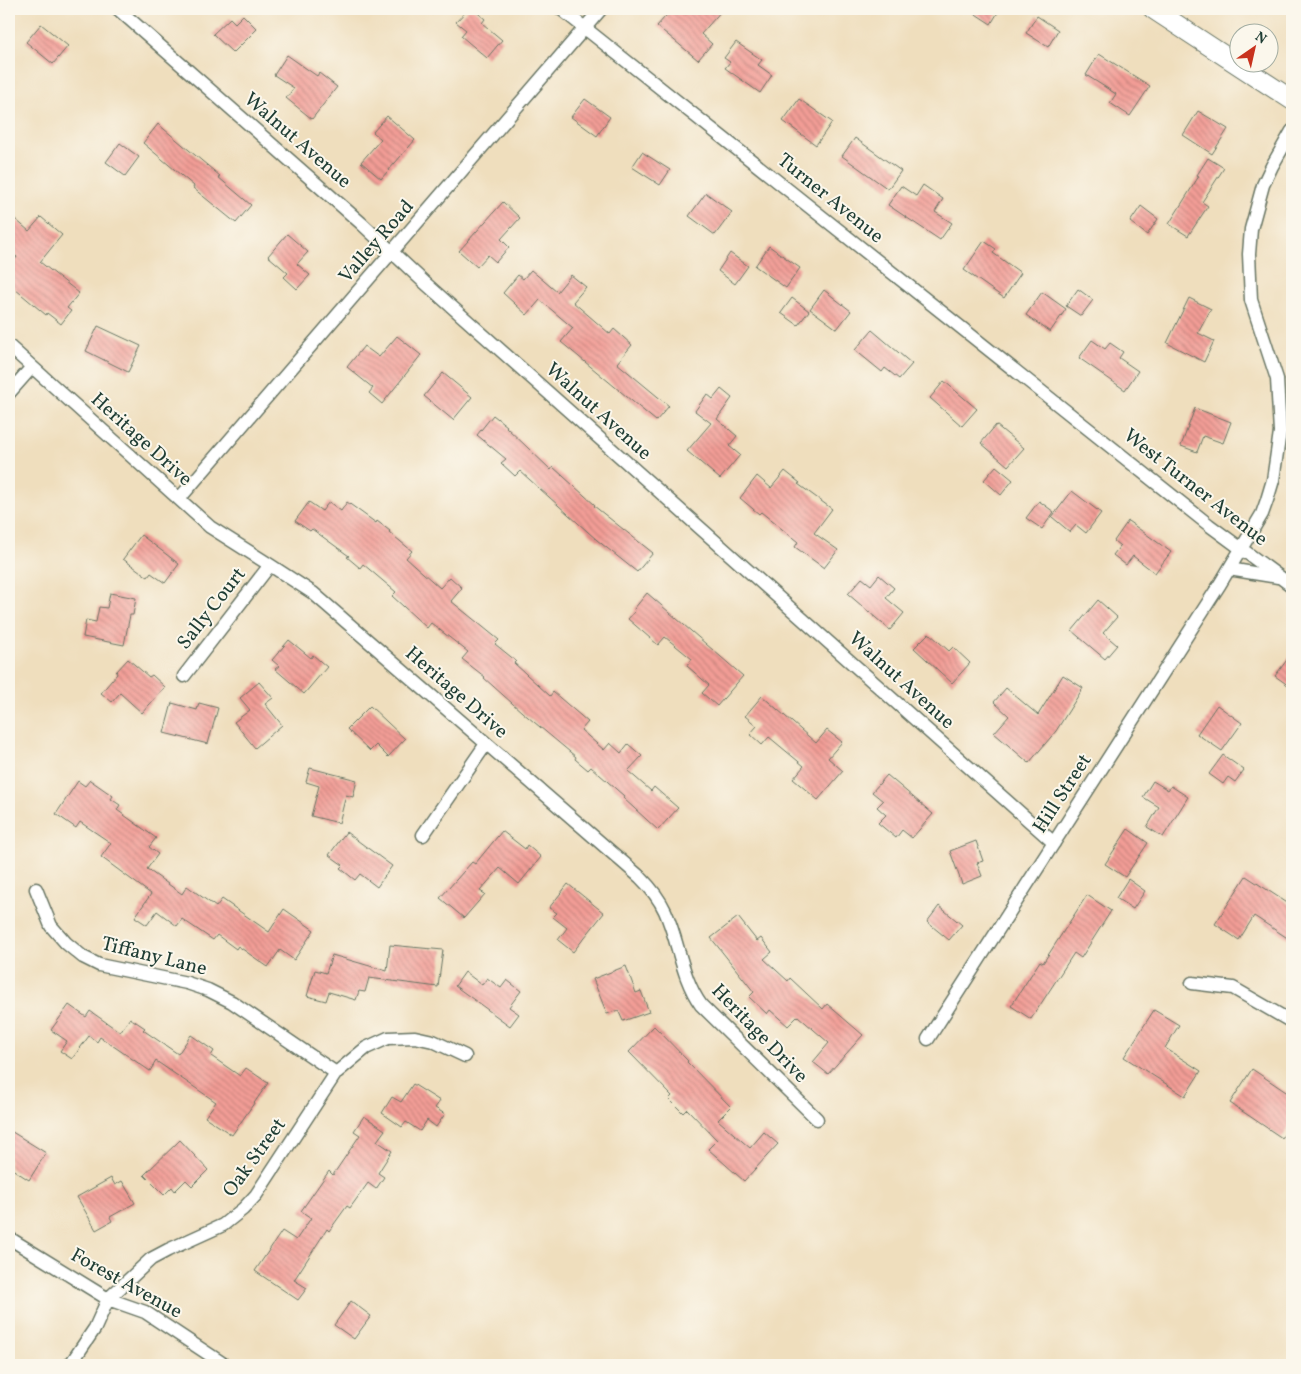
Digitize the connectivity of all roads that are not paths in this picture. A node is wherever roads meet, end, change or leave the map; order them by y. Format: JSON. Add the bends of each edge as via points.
{"nodes":[{"id":1,"x":118,"y":9,"type":"edge"},
{"id":2,"x":561,"y":9,"type":"edge"},
{"id":3,"x":601,"y":9,"type":"edge"},
{"id":4,"x":1153,"y":9,"type":"edge"},
{"id":5,"x":585,"y":28,"type":"junction"},
{"id":6,"x":1292,"y":100,"type":"edge"},
{"id":7,"x":1292,"y":131,"type":"edge"},
{"id":8,"x":392,"y":252,"type":"junction"},
{"id":9,"x":9,"y":346,"type":"edge"},
{"id":10,"x":32,"y":367,"type":"junction"},
{"id":11,"x":9,"y":393,"type":"edge"},
{"id":12,"x":1076,"y":419,"type":"joint"},
{"id":13,"x":179,"y":499,"type":"junction"},
{"id":14,"x":1242,"y":548,"type":"junction"},
{"id":15,"x":270,"y":565,"type":"junction"},
{"id":16,"x":1229,"y":570,"type":"junction"},
{"id":17,"x":1281,"y":577,"type":"junction"},
{"id":18,"x":1292,"y":586,"type":"edge"},
{"id":19,"x":184,"y":676,"type":"dead end"},
{"id":20,"x":486,"y":744,"type":"junction"},
{"id":21,"x":423,"y":835,"type":"dead end"},
{"id":22,"x":1054,"y":843,"type":"junction"},
{"id":23,"x":36,"y":889,"type":"dead end"},
{"id":24,"x":1192,"y":983,"type":"dead end"},
{"id":25,"x":1292,"y":1022,"type":"edge"},
{"id":26,"x":928,"y":1039,"type":"dead end"},
{"id":27,"x":465,"y":1056,"type":"dead end"},
{"id":28,"x":336,"y":1073,"type":"junction"},
{"id":29,"x":816,"y":1120,"type":"dead end"},
{"id":30,"x":9,"y":1238,"type":"edge"},
{"id":31,"x":108,"y":1299,"type":"junction"},
{"id":32,"x":70,"y":1365,"type":"edge"},
{"id":33,"x":225,"y":1365,"type":"edge"}],
"edges":[{"from":1,"to":8,"type":"street","name":"Walnut Avenue"},
{"from":2,"to":5,"type":"street","name":"Turner Avenue"},
{"from":3,"to":5,"type":"street","name":"Valley Road"},
{"from":4,"to":6,"type":"street"},
{"from":5,"to":8,"type":"street","name":"Valley Road"},
{"from":5,"to":12,"type":"street","name":"Turner Avenue"},
{"from":7,"to":14,"type":"street","name":"Hill Street","via":[[1263,185],[1251,229],[1251,300],[1276,379],[1280,432],[1274,480],[1262,514]]},
{"from":8,"to":13,"type":"street","name":"Valley Road"},
{"from":8,"to":22,"type":"street","name":"Walnut Avenue"},
{"from":9,"to":10,"type":"street","name":"Heritage Drive"},
{"from":10,"to":11,"type":"street"},
{"from":10,"to":13,"type":"street","name":"Heritage Drive"},
{"from":12,"to":14,"type":"street","name":"West Turner Avenue"},
{"from":13,"to":15,"type":"street","name":"Heritage Drive","via":[[210,527]]},
{"from":14,"to":16,"type":"street","name":"Hill Street"},
{"from":14,"to":17,"type":"street","name":"West Turner Avenue"},
{"from":15,"to":19,"type":"street","name":"Sally Court"},
{"from":15,"to":20,"type":"street","name":"Heritage Drive","via":[[314,593]]},
{"from":16,"to":17,"type":"street"},
{"from":16,"to":22,"type":"street","name":"Hill Street"},
{"from":17,"to":18,"type":"street","name":"West Turner Avenue"},
{"from":20,"to":21,"type":"street"},
{"from":20,"to":29,"type":"street","name":"Heritage Drive","via":[[648,885],[672,928],[688,984],[701,1005]]},
{"from":22,"to":26,"type":"street","name":"Hill Street"},
{"from":23,"to":28,"type":"street","name":"Tiffany Lane","via":[[51,926],[83,957],[99,964],[208,990],[232,1002]]},
{"from":24,"to":25,"type":"street","via":[[1232,988]]},
{"from":27,"to":28,"type":"street","name":"Oak Street","via":[[433,1041],[415,1037],[388,1038],[366,1048]]},
{"from":28,"to":31,"type":"street","name":"Oak Street","via":[[244,1209],[223,1225],[151,1259]]},
{"from":30,"to":31,"type":"street","name":"Forest Avenue"},
{"from":31,"to":32,"type":"street","name":"Oak Street","via":[[95,1328]]},
{"from":31,"to":33,"type":"street","name":"Forest Avenue","via":[[145,1312]]}]}
